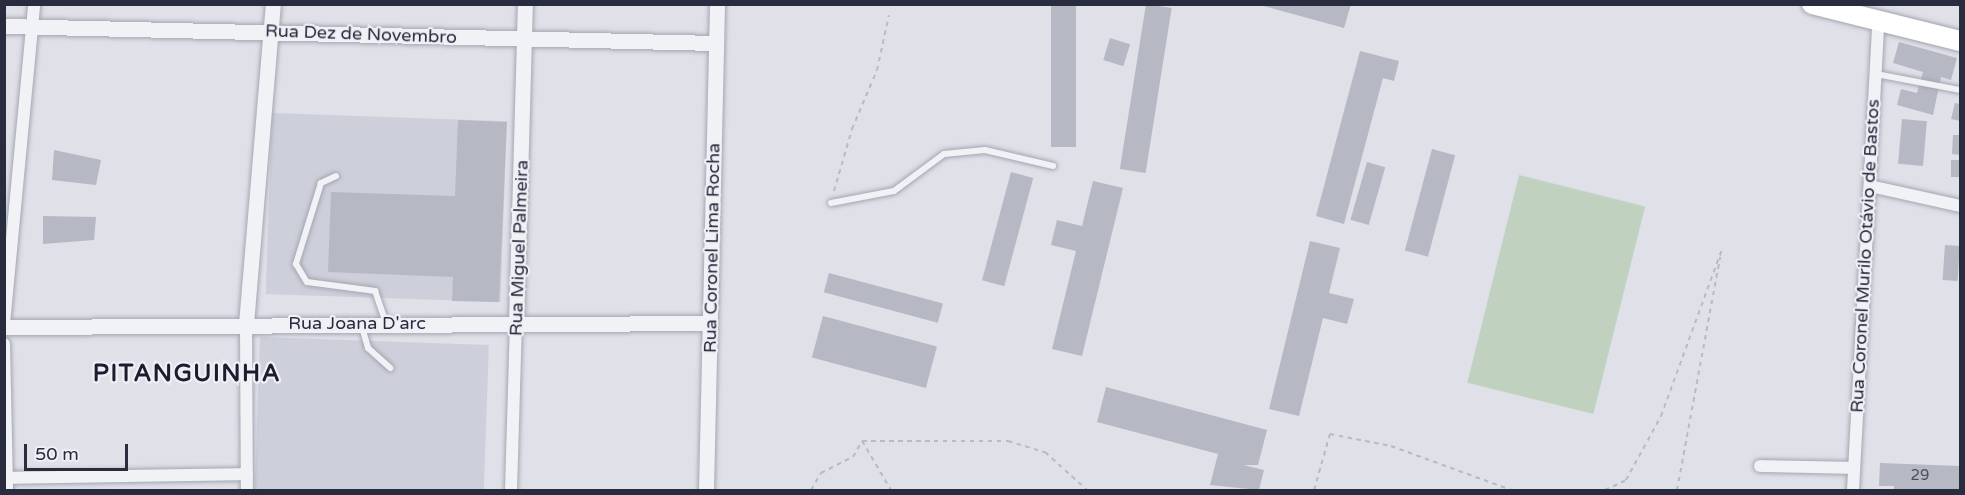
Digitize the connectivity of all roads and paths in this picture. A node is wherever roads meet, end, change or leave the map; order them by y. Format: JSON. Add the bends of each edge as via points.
{"nodes":[{"id":1,"x":34,"y":4,"type":"edge"},
{"id":2,"x":273,"y":4,"type":"edge"},
{"id":3,"x":525,"y":4,"type":"edge"},
{"id":4,"x":717,"y":4,"type":"edge"},
{"id":5,"x":1812,"y":4,"type":"edge"},
{"id":6,"x":889,"y":15,"type":"dead end"},
{"id":7,"x":1878,"y":21,"type":"junction"},
{"id":8,"x":4,"y":26,"type":"edge"},
{"id":9,"x":32,"y":27,"type":"junction"},
{"id":10,"x":270,"y":30,"type":"junction"},
{"id":11,"x":524,"y":40,"type":"junction"},
{"id":12,"x":1960,"y":41,"type":"edge"},
{"id":13,"x":717,"y":43,"type":"junction"},
{"id":14,"x":1876,"y":74,"type":"junction"},
{"id":15,"x":1960,"y":90,"type":"edge"},
{"id":16,"x":1053,"y":166,"type":"dead end"},
{"id":17,"x":336,"y":176,"type":"dead end"},
{"id":18,"x":1870,"y":186,"type":"junction"},
{"id":19,"x":831,"y":203,"type":"joint"},
{"id":20,"x":1960,"y":206,"type":"edge"},
{"id":21,"x":516,"y":322,"type":"junction"},
{"id":22,"x":361,"y":323,"type":"junction"},
{"id":23,"x":386,"y":323,"type":"junction"},
{"id":24,"x":710,"y":323,"type":"junction"},
{"id":25,"x":246,"y":324,"type":"junction"},
{"id":26,"x":4,"y":325,"type":"edge"},
{"id":27,"x":4,"y":344,"type":"edge"},
{"id":28,"x":390,"y":368,"type":"dead end"},
{"id":29,"x":862,"y":441,"type":"junction"},
{"id":30,"x":1760,"y":466,"type":"dead end"},
{"id":31,"x":1852,"y":468,"type":"junction"},
{"id":32,"x":247,"y":474,"type":"junction"},
{"id":33,"x":6,"y":482,"type":"edge"},
{"id":34,"x":247,"y":490,"type":"edge"},
{"id":35,"x":511,"y":490,"type":"edge"},
{"id":36,"x":706,"y":490,"type":"edge"},
{"id":37,"x":811,"y":490,"type":"edge"},
{"id":38,"x":891,"y":490,"type":"edge"},
{"id":39,"x":1086,"y":490,"type":"edge"},
{"id":40,"x":1314,"y":490,"type":"edge"},
{"id":41,"x":1511,"y":490,"type":"edge"},
{"id":42,"x":1605,"y":490,"type":"edge"},
{"id":43,"x":1677,"y":490,"type":"edge"},
{"id":44,"x":1853,"y":490,"type":"edge"}],
"edges":[{"from":1,"to":9,"type":"street"},
{"from":2,"to":10,"type":"street"},
{"from":3,"to":11,"type":"street","name":"Rua Miguel Palmeira"},
{"from":4,"to":13,"type":"street","name":"Rua Coronel Lima Rocha"},
{"from":5,"to":7,"type":"highway"},
{"from":6,"to":19,"type":"path","via":[[877,70],[852,129]]},
{"from":7,"to":12,"type":"highway"},
{"from":7,"to":14,"type":"street","name":"Rua Coronel Murilo Otávio de Bastos"},
{"from":8,"to":9,"type":"street","name":"Rua Dez de Novembro"},
{"from":9,"to":10,"type":"street","name":"Rua Dez de Novembro"},
{"from":9,"to":26,"type":"street"},
{"from":10,"to":11,"type":"street","name":"Rua Dez de Novembro"},
{"from":10,"to":25,"type":"street"},
{"from":11,"to":13,"type":"street","name":"Rua Dez de Novembro"},
{"from":11,"to":21,"type":"street","name":"Rua Miguel Palmeira"},
{"from":13,"to":24,"type":"street","name":"Rua Coronel Lima Rocha"},
{"from":14,"to":15,"type":"lane"},
{"from":14,"to":18,"type":"street","name":"Rua Coronel Murilo Otávio de Bastos"},
{"from":16,"to":19,"type":"lane","via":[[985,150],[944,154],[894,191]]},
{"from":17,"to":23,"type":"lane","via":[[321,183],[298,270],[307,282],[375,291]]},
{"from":18,"to":20,"type":"street"},
{"from":18,"to":31,"type":"street","name":"Rua Coronel Murilo Otávio de Bastos"},
{"from":21,"to":23,"type":"street","name":"Rua Joana D'arc"},
{"from":21,"to":24,"type":"street","name":"Rua Joana D'arc"},
{"from":21,"to":35,"type":"street","name":"Rua Miguel Palmeira"},
{"from":22,"to":23,"type":"street","name":"Rua Joana D'arc"},
{"from":22,"to":25,"type":"street","name":"Rua Joana D'arc"},
{"from":22,"to":28,"type":"lane","via":[[368,348]]},
{"from":24,"to":36,"type":"street","name":"Rua Coronel Lima Rocha"},
{"from":25,"to":26,"type":"street","name":"Rua Joana D'arc"},
{"from":25,"to":32,"type":"street"},
{"from":27,"to":33,"type":"street"},
{"from":29,"to":37,"type":"path","via":[[853,457],[821,473]]},
{"from":29,"to":38,"type":"path"},
{"from":29,"to":39,"type":"path","via":[[1008,441],[1045,452]]},
{"from":30,"to":31,"type":"street"},
{"from":31,"to":44,"type":"street","name":"Rua Coronel Murilo Otávio de Bastos"},
{"from":32,"to":33,"type":"street"},
{"from":32,"to":34,"type":"street"},
{"from":40,"to":41,"type":"path","via":[[1330,434],[1391,447]]},
{"from":42,"to":43,"type":"path","via":[[1626,480],[1661,417],[1722,249]]}]}
